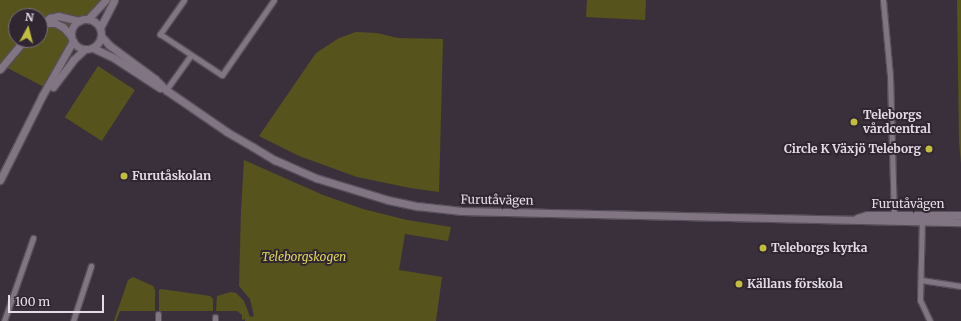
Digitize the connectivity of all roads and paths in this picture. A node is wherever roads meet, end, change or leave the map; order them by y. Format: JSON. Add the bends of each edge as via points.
{"nodes":[{"id":1,"x":106,"y":0,"type":"edge"},
{"id":2,"x":114,"y":0,"type":"edge"},
{"id":3,"x":184,"y":0,"type":"edge"},
{"id":4,"x":274,"y":0,"type":"edge"},
{"id":5,"x":883,"y":0,"type":"edge"},
{"id":6,"x":88,"y":19,"type":"junction"},
{"id":7,"x":48,"y":20,"type":"edge"},
{"id":8,"x":79,"y":21,"type":"junction"},
{"id":9,"x":48,"y":25,"type":"edge"},
{"id":10,"x":100,"y":28,"type":"junction"},
{"id":11,"x":101,"y":36,"type":"junction"},
{"id":12,"x":72,"y":39,"type":"junction"},
{"id":13,"x":17,"y":48,"type":"edge"},
{"id":14,"x":93,"y":48,"type":"junction"},
{"id":15,"x":84,"y":49,"type":"junction"},
{"id":16,"x":190,"y":55,"type":"junction"},
{"id":17,"x":0,"y":69,"type":"edge"},
{"id":18,"x":166,"y":90,"type":"junction"},
{"id":19,"x":34,"y":115,"type":"junction"},
{"id":20,"x":0,"y":180,"type":"edge"},
{"id":21,"x":961,"y":215,"type":"edge"},
{"id":22,"x":894,"y":218,"type":"junction"},
{"id":23,"x":922,"y":218,"type":"junction"},
{"id":24,"x":961,"y":222,"type":"edge"},
{"id":25,"x":33,"y":238,"type":"dead end"},
{"id":26,"x":91,"y":266,"type":"dead end"},
{"id":27,"x":920,"y":280,"type":"junction"},
{"id":28,"x":961,"y":286,"type":"edge"},
{"id":29,"x":158,"y":314,"type":"dead end"},
{"id":30,"x":4,"y":321,"type":"edge"},
{"id":31,"x":73,"y":321,"type":"edge"},
{"id":32,"x":158,"y":321,"type":"edge"},
{"id":33,"x":930,"y":321,"type":"edge"}],
"edges":[{"from":1,"to":6,"type":"street"},
{"from":2,"to":10,"type":"street"},
{"from":3,"to":16,"type":"street","via":[[160,34]]},
{"from":4,"to":16,"type":"street","via":[[222,75]]},
{"from":5,"to":22,"type":"street","via":[[890,90]]},
{"from":6,"to":8,"type":"street"},
{"from":6,"to":10,"type":"street"},
{"from":7,"to":8,"type":"street","via":[[58,16]]},
{"from":8,"to":12,"type":"street","via":[[73,27]]},
{"from":9,"to":12,"type":"street","via":[[63,26]]},
{"from":10,"to":11,"type":"street"},
{"from":11,"to":14,"type":"street"},
{"from":11,"to":18,"type":"street","name":"Furutåvägen"},
{"from":12,"to":15,"type":"street","via":[[79,48]]},
{"from":12,"to":19,"type":"street"},
{"from":13,"to":17,"type":"street"},
{"from":14,"to":15,"type":"street"},
{"from":14,"to":18,"type":"street","name":"Furutåvägen"},
{"from":15,"to":19,"type":"street","via":[[64,72]]},
{"from":16,"to":18,"type":"street"},
{"from":18,"to":22,"type":"street","name":"Furutåvägen","via":[[227,132],[275,160],[355,191],[417,206],[468,211]]},
{"from":19,"to":20,"type":"street"},
{"from":21,"to":23,"type":"street","name":"Furutåvägen"},
{"from":22,"to":23,"type":"street","name":"Furutåvägen"},
{"from":23,"to":24,"type":"street","name":"Furutåvägen"},
{"from":23,"to":27,"type":"street"},
{"from":25,"to":30,"type":"street"},
{"from":26,"to":31,"type":"street"},
{"from":27,"to":28,"type":"street"},
{"from":27,"to":33,"type":"street","via":[[920,300]]},
{"from":29,"to":32,"type":"street"}]}
